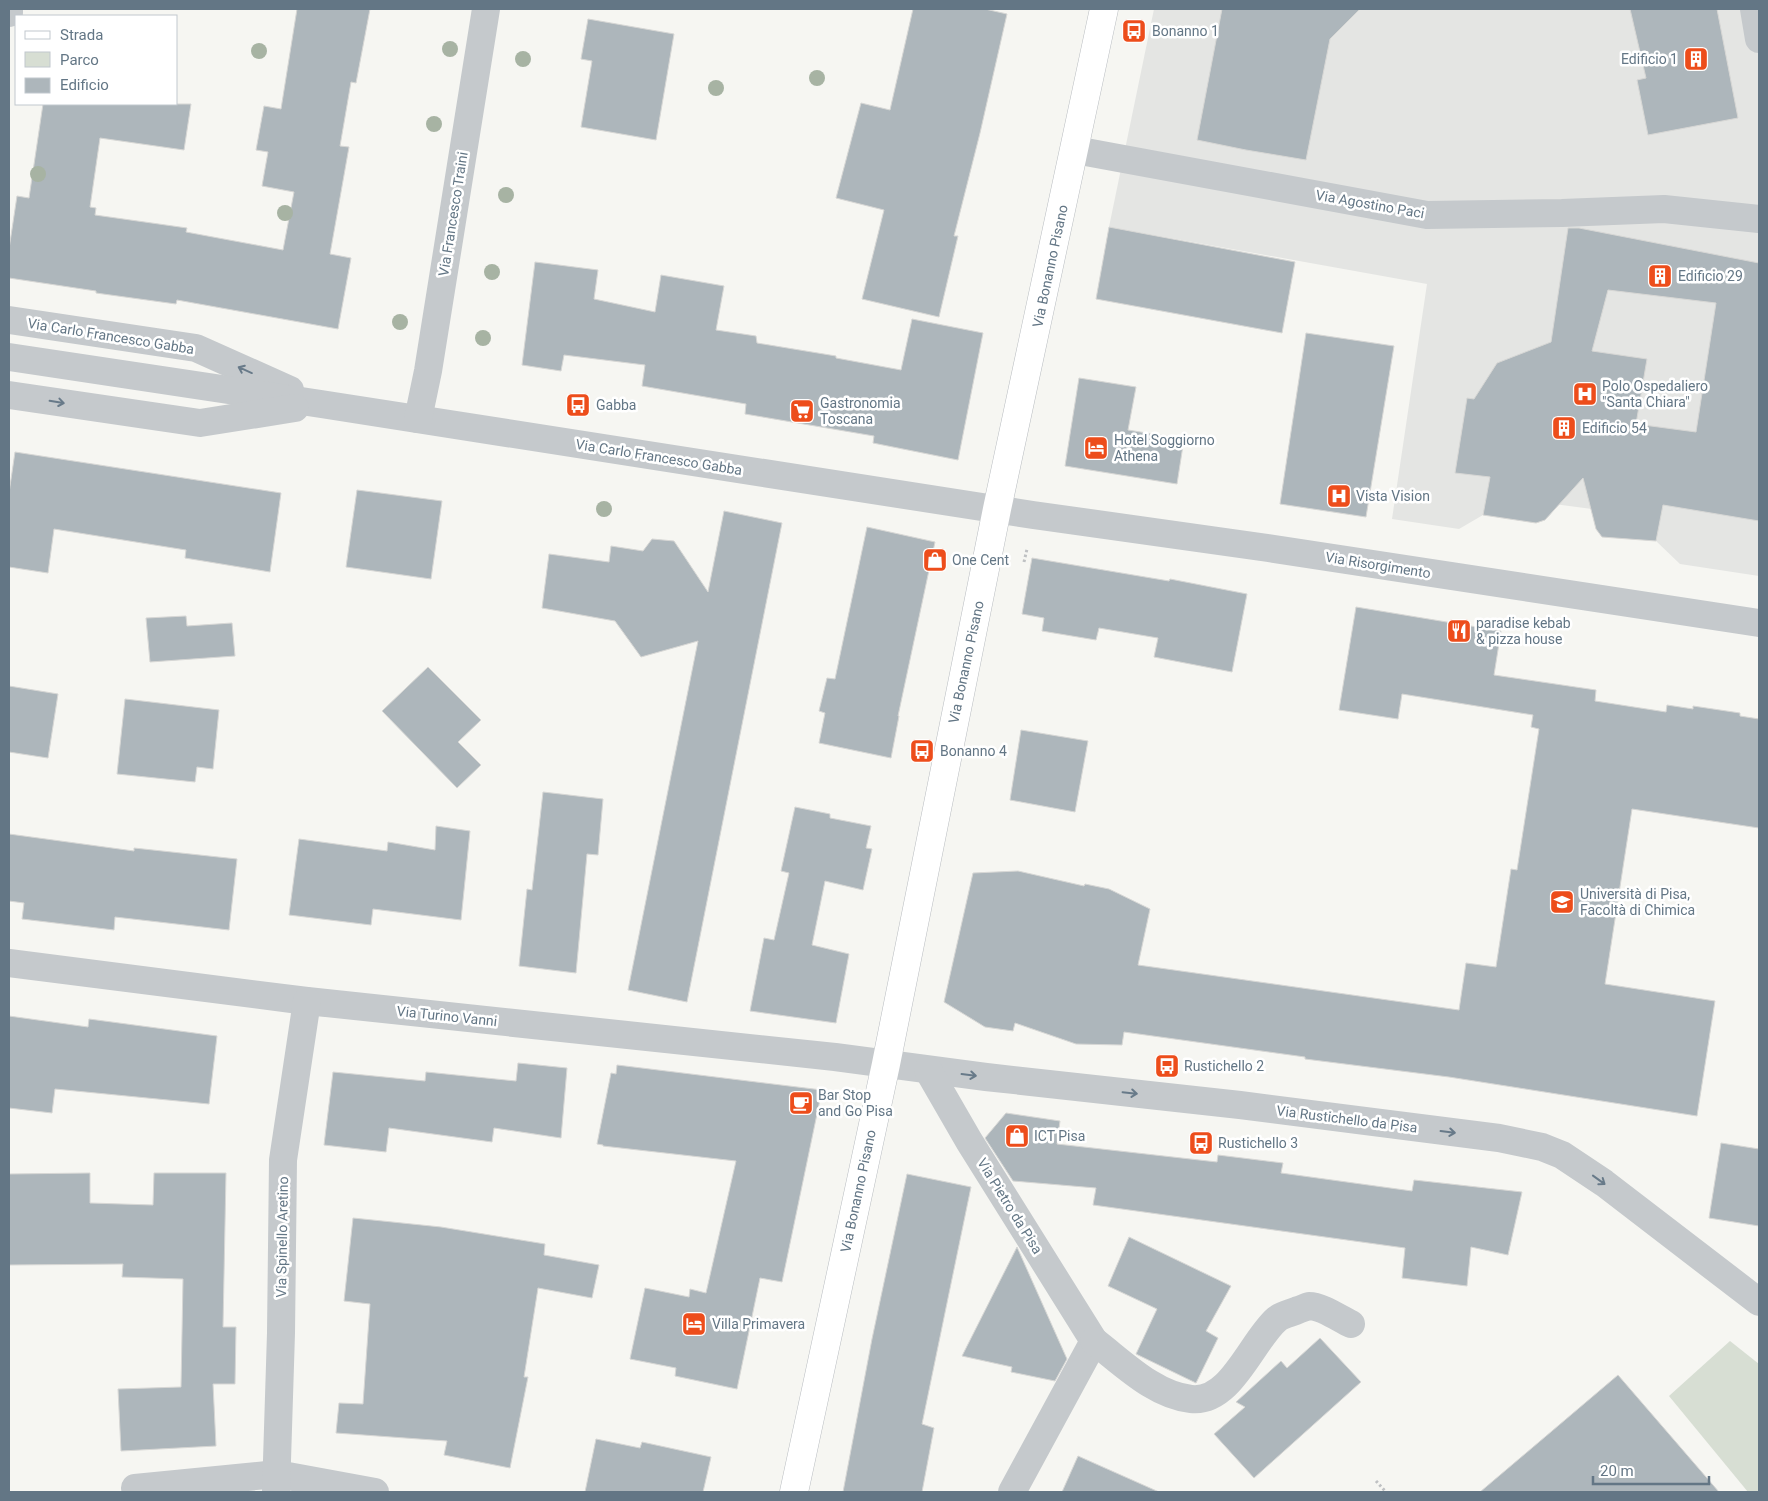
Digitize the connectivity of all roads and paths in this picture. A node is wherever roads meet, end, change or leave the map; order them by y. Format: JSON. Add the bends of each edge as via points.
{"nodes":[{"id":1,"x":9,"y":9,"type":"edge"},
{"id":2,"x":486,"y":9,"type":"edge"},
{"id":3,"x":1104,"y":9,"type":"edge"},
{"id":4,"x":1754,"y":9,"type":"edge"},
{"id":5,"x":9,"y":13,"type":"edge"},
{"id":6,"x":1759,"y":39,"type":"edge"},
{"id":7,"x":1075,"y":150,"type":"junction"},
{"id":8,"x":1759,"y":219,"type":"edge"},
{"id":9,"x":9,"y":320,"type":"edge"},
{"id":10,"x":9,"y":357,"type":"edge"},
{"id":11,"x":9,"y":395,"type":"edge"},
{"id":12,"x":321,"y":404,"type":"junction"},
{"id":13,"x":418,"y":419,"type":"junction"},
{"id":14,"x":997,"y":509,"type":"junction"},
{"id":15,"x":1759,"y":623,"type":"edge"},
{"id":16,"x":9,"y":963,"type":"edge"},
{"id":17,"x":307,"y":1001,"type":"junction"},
{"id":18,"x":886,"y":1064,"type":"junction"},
{"id":19,"x":928,"y":1070,"type":"junction"},
{"id":20,"x":1759,"y":1302,"type":"edge"},
{"id":21,"x":1351,"y":1324,"type":"dead end"},
{"id":22,"x":1094,"y":1341,"type":"junction"},
{"id":23,"x":1376,"y":1481,"type":"dead end"},
{"id":24,"x":277,"y":1483,"type":"edge"},
{"id":25,"x":135,"y":1488,"type":"dead end"},
{"id":26,"x":375,"y":1492,"type":"edge"},
{"id":27,"x":794,"y":1492,"type":"edge"},
{"id":28,"x":1012,"y":1492,"type":"edge"},
{"id":29,"x":1386,"y":1492,"type":"edge"}],
"edges":[{"from":1,"to":5,"type":"street"},
{"from":2,"to":13,"type":"street","name":"Via Francesco Traini"},
{"from":3,"to":7,"type":"main road","name":"Via Bonanno Pisano"},
{"from":4,"to":6,"type":"street"},
{"from":7,"to":8,"type":"street","name":"Via Agostino Paci","via":[[1428,215],[1664,209]]},
{"from":7,"to":14,"type":"main road","name":"Via Bonanno Pisano"},
{"from":12,"to":9,"type":"street","name":"Via Carlo Francesco Gabba","one_way":true,"via":[[196,348]]},
{"from":10,"to":12,"type":"street","name":"Via Carlo Francesco Gabba"},
{"from":11,"to":12,"type":"street","name":"Via Carlo Francesco Gabba","one_way":true,"via":[[200,423]]},
{"from":12,"to":13,"type":"street","name":"Via Carlo Francesco Gabba"},
{"from":13,"to":14,"type":"street","name":"Via Carlo Francesco Gabba"},
{"from":14,"to":15,"type":"street","name":"Via Risorgimento"},
{"from":14,"to":18,"type":"main road","name":"Via Bonanno Pisano"},
{"from":16,"to":17,"type":"street","name":"Via Turino Vanni"},
{"from":17,"to":18,"type":"street","name":"Via Turino Vanni"},
{"from":17,"to":24,"type":"street","name":"Via Spinello Aretino","via":[[283,1160]]},
{"from":18,"to":19,"type":"street","name":"Via Rustichello da Pisa"},
{"from":18,"to":27,"type":"main road","name":"Via Bonanno Pisano"},
{"from":19,"to":20,"type":"street","name":"Via Rustichello da Pisa","one_way":true,"via":[[1259,1108],[1542,1146],[1562,1155],[1604,1183]]},
{"from":19,"to":22,"type":"street","name":"Via Pietro da Pisa"},
{"from":21,"to":22,"type":"street","name":"Via Pietro da Pisa","via":[[1309,1306],[1279,1317],[1219,1391],[1193,1400],[1148,1382]]},
{"from":22,"to":28,"type":"street"},
{"from":23,"to":29,"type":"path"},
{"from":24,"to":25,"type":"street"},
{"from":24,"to":26,"type":"street"}]}
